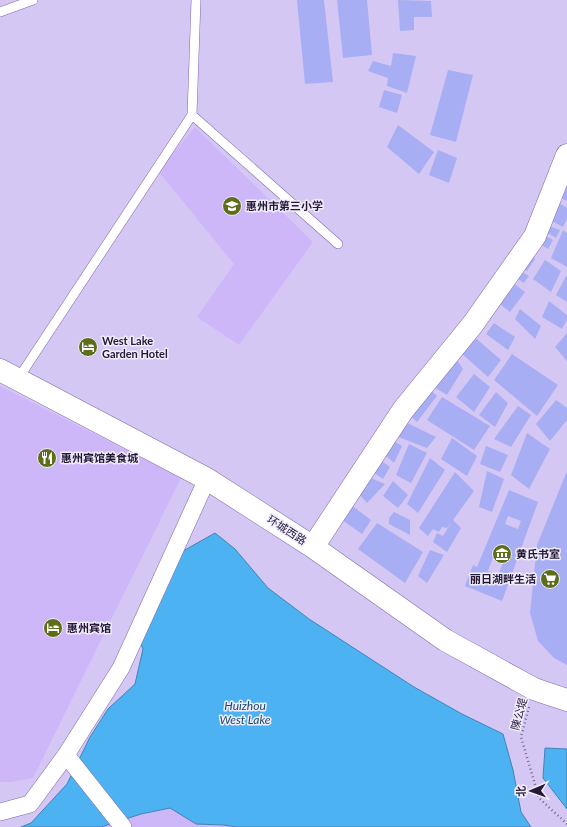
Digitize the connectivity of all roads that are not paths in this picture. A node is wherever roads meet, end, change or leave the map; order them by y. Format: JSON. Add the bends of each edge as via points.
{"nodes":[{"id":1,"x":33,"y":0,"type":"edge"},
{"id":2,"x":196,"y":0,"type":"edge"},
{"id":3,"x":0,"y":12,"type":"edge"},
{"id":4,"x":192,"y":114,"type":"junction"},
{"id":5,"x":567,"y":155,"type":"edge"},
{"id":6,"x":338,"y":244,"type":"dead end"},
{"id":7,"x":9,"y":374,"type":"edge"},
{"id":8,"x":207,"y":479,"type":"junction"},
{"id":9,"x":313,"y":547,"type":"junction"},
{"id":10,"x":567,"y":700,"type":"edge"},
{"id":11,"x":66,"y":755,"type":"junction"},
{"id":12,"x":0,"y":812,"type":"edge"},
{"id":13,"x":124,"y":827,"type":"edge"}],
"edges":[{"from":1,"to":3,"type":"lane"},
{"from":2,"to":4,"type":"lane"},
{"from":4,"to":6,"type":"lane"},
{"from":4,"to":7,"type":"lane"},
{"from":5,"to":9,"type":"main road","via":[[535,236],[473,324],[403,410]]},
{"from":7,"to":8,"type":"main road","name":"环城西路"},
{"from":8,"to":9,"type":"main road","name":"环城西路"},
{"from":8,"to":11,"type":"street","via":[[121,668]]},
{"from":9,"to":10,"type":"main road","name":"环城西路","via":[[445,640],[534,689]]},
{"from":11,"to":12,"type":"street","via":[[30,804]]},
{"from":11,"to":13,"type":"street"}]}
